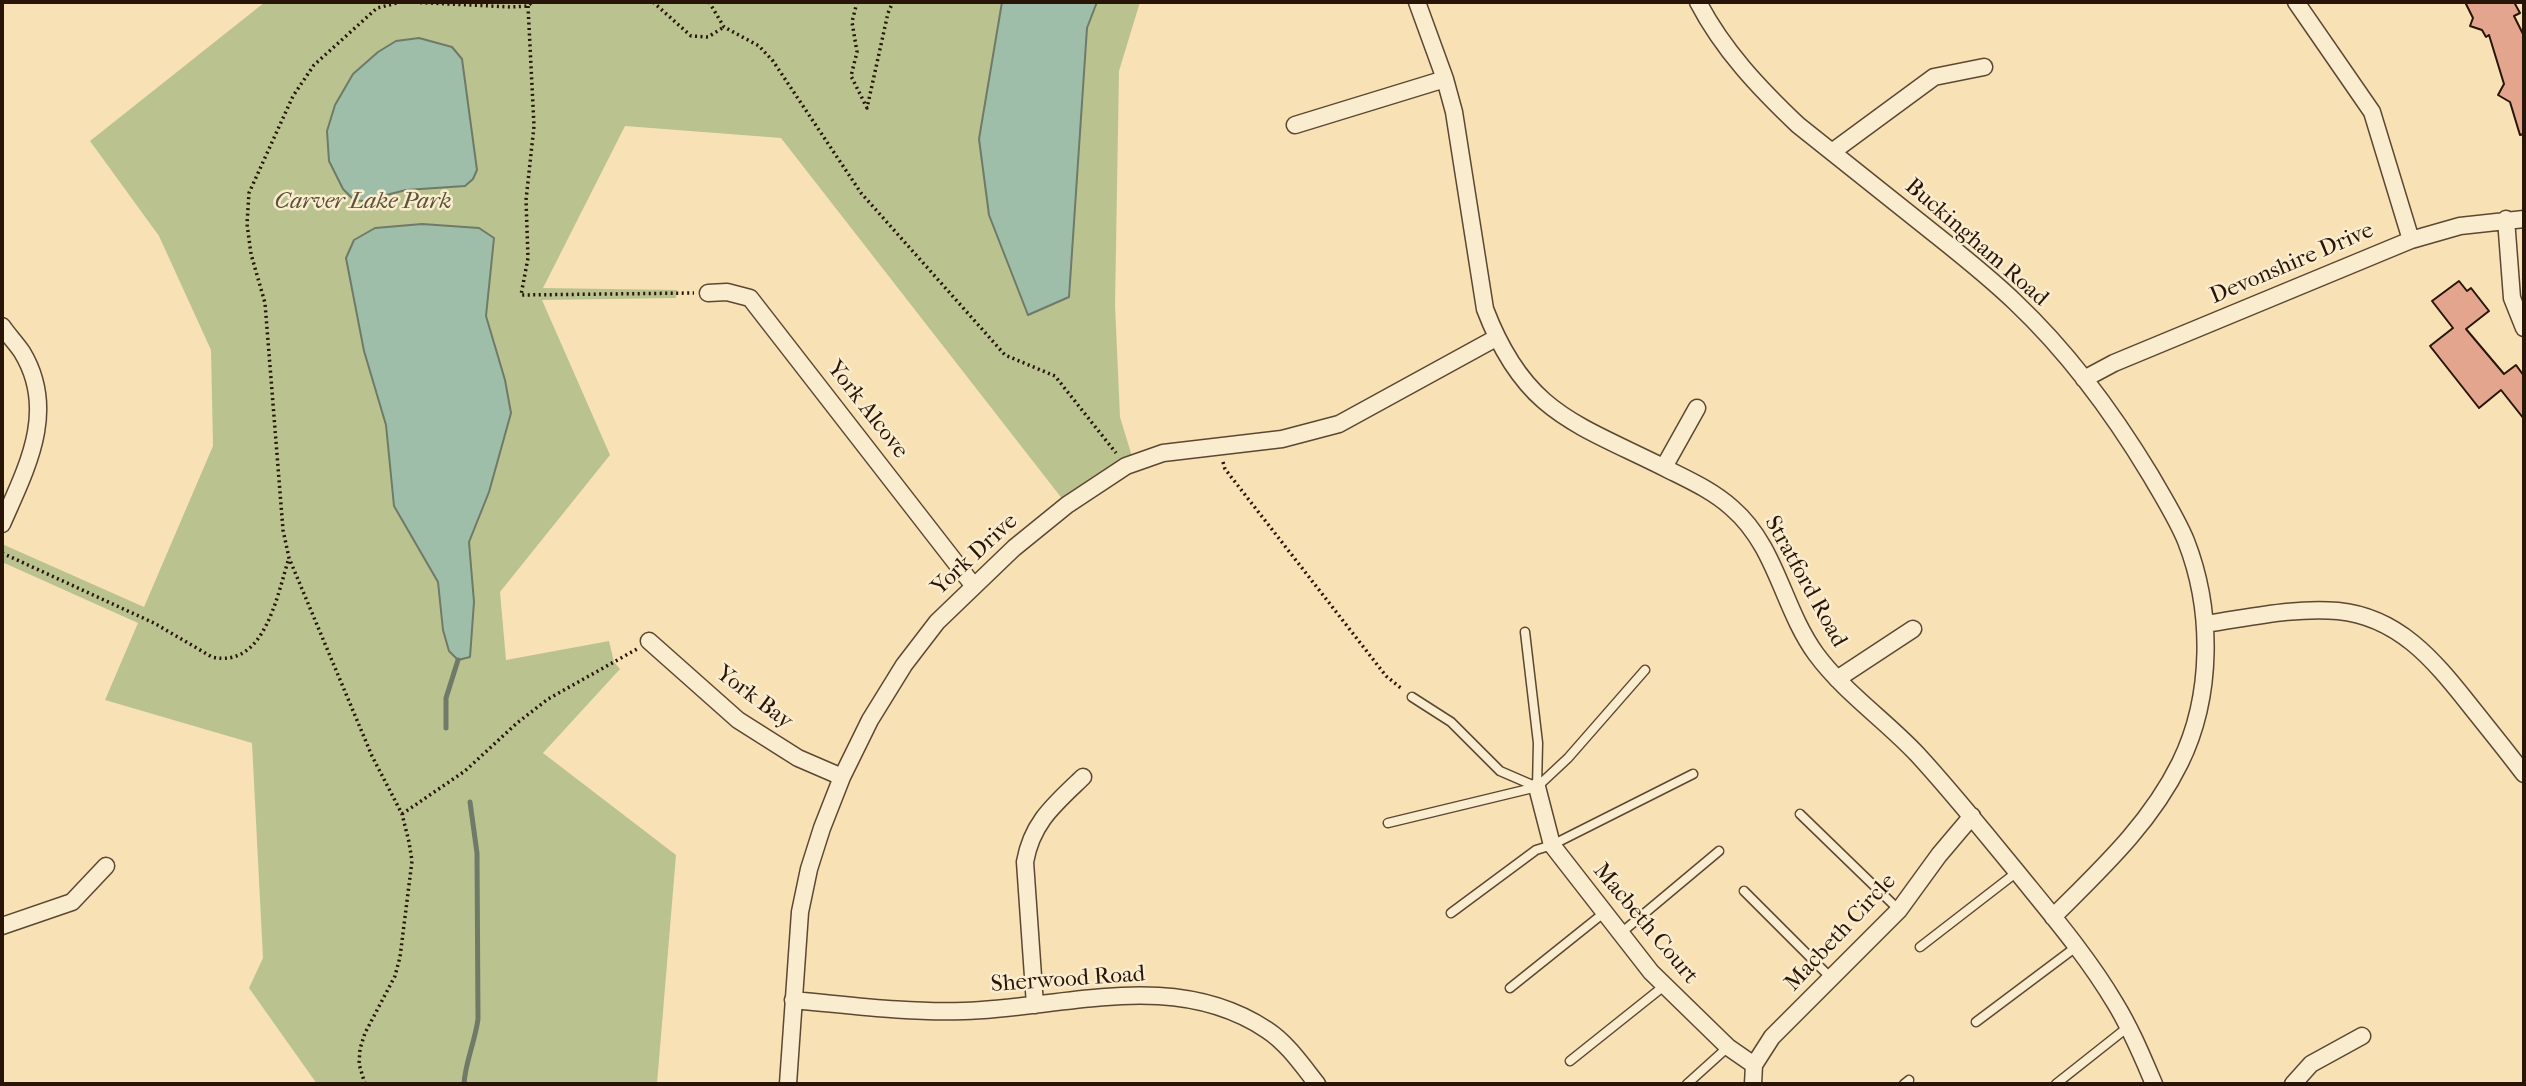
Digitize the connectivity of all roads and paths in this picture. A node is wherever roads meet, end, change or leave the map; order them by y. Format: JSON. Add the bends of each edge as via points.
{"nodes":[{"id":1,"x":401,"y":2,"type":"edge"},
{"id":2,"x":409,"y":2,"type":"edge"},
{"id":3,"x":653,"y":2,"type":"edge"},
{"id":4,"x":709,"y":2,"type":"edge"},
{"id":5,"x":857,"y":2,"type":"edge"},
{"id":6,"x":893,"y":2,"type":"edge"},
{"id":7,"x":1417,"y":2,"type":"edge"},
{"id":8,"x":1698,"y":2,"type":"edge"},
{"id":9,"x":2296,"y":2,"type":"edge"},
{"id":10,"x":530,"y":4,"type":"edge"},
{"id":11,"x":724,"y":27,"type":"junction"},
{"id":12,"x":1984,"y":67,"type":"dead end"},
{"id":13,"x":1445,"y":79,"type":"junction"},
{"id":14,"x":1295,"y":125,"type":"dead end"},
{"id":15,"x":1832,"y":152,"type":"junction"},
{"id":16,"x":2506,"y":219,"type":"junction"},
{"id":17,"x":2524,"y":219,"type":"edge"},
{"id":18,"x":2411,"y":240,"type":"junction"},
{"id":19,"x":708,"y":293,"type":"joint"},
{"id":20,"x":2,"y":326,"type":"edge"},
{"id":21,"x":2524,"y":328,"type":"edge"},
{"id":22,"x":1496,"y":338,"type":"junction"},
{"id":23,"x":2084,"y":379,"type":"junction"},
{"id":24,"x":1697,"y":408,"type":"dead end"},
{"id":25,"x":1218,"y":447,"type":"junction"},
{"id":26,"x":1126,"y":466,"type":"junction"},
{"id":27,"x":1664,"y":467,"type":"junction"},
{"id":28,"x":2,"y":524,"type":"edge"},
{"id":29,"x":2,"y":553,"type":"edge"},
{"id":30,"x":289,"y":558,"type":"junction"},
{"id":31,"x":973,"y":585,"type":"junction"},
{"id":32,"x":2205,"y":624,"type":"junction"},
{"id":33,"x":1913,"y":629,"type":"dead end"},
{"id":34,"x":1525,"y":632,"type":"dead end"},
{"id":35,"x":649,"y":641,"type":"joint"},
{"id":36,"x":1645,"y":670,"type":"dead end"},
{"id":37,"x":1837,"y":679,"type":"junction"},
{"id":38,"x":1412,"y":696,"type":"joint"},
{"id":39,"x":1693,"y":774,"type":"dead end"},
{"id":40,"x":2524,"y":774,"type":"edge"},
{"id":41,"x":842,"y":777,"type":"junction"},
{"id":42,"x":1083,"y":777,"type":"dead end"},
{"id":43,"x":1537,"y":787,"type":"junction"},
{"id":44,"x":402,"y":814,"type":"junction"},
{"id":45,"x":1800,"y":814,"type":"dead end"},
{"id":46,"x":1972,"y":816,"type":"junction"},
{"id":47,"x":1388,"y":823,"type":"dead end"},
{"id":48,"x":1552,"y":845,"type":"junction"},
{"id":49,"x":1719,"y":851,"type":"dead end"},
{"id":50,"x":106,"y":866,"type":"dead end"},
{"id":51,"x":2017,"y":872,"type":"junction"},
{"id":52,"x":1744,"y":891,"type":"dead end"},
{"id":53,"x":1899,"y":910,"type":"junction"},
{"id":54,"x":1605,"y":912,"type":"junction"},
{"id":55,"x":1451,"y":913,"type":"dead end"},
{"id":56,"x":2053,"y":917,"type":"junction"},
{"id":57,"x":2,"y":926,"type":"edge"},
{"id":58,"x":1621,"y":933,"type":"junction"},
{"id":59,"x":1920,"y":947,"type":"dead end"},
{"id":60,"x":2076,"y":947,"type":"junction"},
{"id":61,"x":1831,"y":979,"type":"junction"},
{"id":62,"x":1664,"y":986,"type":"junction"},
{"id":63,"x":1510,"y":988,"type":"dead end"},
{"id":64,"x":793,"y":1000,"type":"junction"},
{"id":65,"x":1035,"y":1005,"type":"junction"},
{"id":66,"x":1976,"y":1022,"type":"dead end"},
{"id":67,"x":2128,"y":1027,"type":"junction"},
{"id":68,"x":2362,"y":1036,"type":"dead end"},
{"id":69,"x":1728,"y":1047,"type":"junction"},
{"id":70,"x":1570,"y":1061,"type":"dead end"},
{"id":71,"x":1754,"y":1065,"type":"junction"},
{"id":72,"x":365,"y":1084,"type":"edge"},
{"id":73,"x":788,"y":1084,"type":"edge"},
{"id":74,"x":1317,"y":1084,"type":"edge"},
{"id":75,"x":1687,"y":1084,"type":"edge"},
{"id":76,"x":1754,"y":1084,"type":"edge"},
{"id":77,"x":2056,"y":1084,"type":"edge"},
{"id":78,"x":2154,"y":1084,"type":"edge"},
{"id":79,"x":2293,"y":1084,"type":"edge"}],
"edges":[{"from":1,"to":30,"type":"path","via":[[377,8],[314,65],[293,96],[250,193],[247,224],[264,303]]},
{"from":2,"to":10,"type":"path"},
{"from":3,"to":11,"type":"path","via":[[691,36],[708,37]]},
{"from":4,"to":11,"type":"path"},
{"from":5,"to":6,"type":"path","via":[[852,22],[857,52],[851,76],[867,107]]},
{"from":7,"to":13,"type":"street","name":"Stratford Road"},
{"from":8,"to":15,"type":"street","name":"Buckingham Road","via":[[1748,75]]},
{"from":9,"to":18,"type":"street","via":[[2372,112]]},
{"from":10,"to":19,"type":"path","via":[[534,127],[526,200],[528,258],[521,295]]},
{"from":11,"to":26,"type":"path","via":[[758,46],[773,61],[861,193],[1005,355],[1055,376]]},
{"from":12,"to":15,"type":"street","via":[[1934,77]]},
{"from":13,"to":14,"type":"street"},
{"from":13,"to":22,"type":"street","name":"Stratford Road","via":[[1485,309]]},
{"from":15,"to":23,"type":"street","name":"Buckingham Road","via":[[1995,284],[2048,335]]},
{"from":16,"to":17,"type":"street","name":"Devonshire Drive"},
{"from":16,"to":18,"type":"street","name":"Devonshire Drive"},
{"from":16,"to":21,"type":"street","via":[[2512,298]]},
{"from":18,"to":23,"type":"street","name":"Devonshire Drive"},
{"from":19,"to":31,"type":"street","name":"York Alcove","via":[[750,298]]},
{"from":20,"to":28,"type":"street","via":[[30,369],[40,408],[29,464]]},
{"from":22,"to":25,"type":"street","name":"York Drive","via":[[1339,424],[1282,439]]},
{"from":22,"to":27,"type":"street","name":"Stratford Road","via":[[1527,386],[1549,407],[1581,428]]},
{"from":23,"to":32,"type":"street","name":"Buckingham Road","via":[[2133,446],[2186,541]]},
{"from":24,"to":27,"type":"street"},
{"from":25,"to":26,"type":"street","name":"York Drive","via":[[1163,453]]},
{"from":25,"to":38,"type":"path","via":[[1225,469],[1386,676]]},
{"from":26,"to":31,"type":"street","name":"York Drive","via":[[1067,505]]},
{"from":27,"to":37,"type":"street","name":"Stratford Road","via":[[1711,491],[1753,529],[1801,628]]},
{"from":29,"to":30,"type":"path","via":[[222,659],[253,648]]},
{"from":30,"to":44,"type":"path","via":[[372,756]]},
{"from":31,"to":41,"type":"street","name":"York Drive","via":[[904,665]]},
{"from":32,"to":40,"type":"street","via":[[2338,611],[2393,628],[2436,663]]},
{"from":32,"to":56,"type":"street","name":"Buckingham Road","via":[[2202,687],[2182,760],[2146,820]]},
{"from":33,"to":37,"type":"street"},
{"from":34,"to":43,"type":"lane","via":[[1538,743]]},
{"from":35,"to":41,"type":"street","name":"York Bay","via":[[738,720],[798,758]]},
{"from":35,"to":44,"type":"path","via":[[548,699],[465,771]]},
{"from":36,"to":43,"type":"lane"},
{"from":37,"to":46,"type":"street","name":"Stratford Road","via":[[1902,739]]},
{"from":38,"to":43,"type":"lane","via":[[1451,722],[1500,771]]},
{"from":39,"to":48,"type":"lane"},
{"from":41,"to":64,"type":"street","name":"York Drive","via":[[809,869],[800,912]]},
{"from":42,"to":65,"type":"street","via":[[1033,831],[1028,844],[1025,862]]},
{"from":43,"to":47,"type":"lane"},
{"from":43,"to":48,"type":"street","name":"Macbeth Court"},
{"from":44,"to":72,"type":"path","via":[[412,861],[400,957],[360,1049]]},
{"from":45,"to":53,"type":"lane"},
{"from":46,"to":51,"type":"street","name":"Stratford Road"},
{"from":46,"to":53,"type":"street","name":"Macbeth Circle"},
{"from":48,"to":54,"type":"street","name":"Macbeth Court"},
{"from":48,"to":55,"type":"lane","via":[[1536,849]]},
{"from":49,"to":58,"type":"lane"},
{"from":50,"to":57,"type":"street","via":[[72,902]]},
{"from":51,"to":56,"type":"street","name":"Stratford Road"},
{"from":51,"to":59,"type":"lane"},
{"from":52,"to":61,"type":"lane"},
{"from":53,"to":61,"type":"street","name":"Macbeth Circle"},
{"from":54,"to":58,"type":"street","name":"Macbeth Court"},
{"from":54,"to":63,"type":"lane"},
{"from":56,"to":60,"type":"street","name":"Stratford Road"},
{"from":58,"to":62,"type":"street","name":"Macbeth Court"},
{"from":60,"to":66,"type":"lane"},
{"from":60,"to":67,"type":"street","name":"Stratford Road"},
{"from":61,"to":71,"type":"street","name":"Macbeth Circle","via":[[1772,1037]]},
{"from":62,"to":69,"type":"street","name":"Macbeth Court"},
{"from":62,"to":70,"type":"lane"},
{"from":64,"to":65,"type":"street","name":"Sherwood Road","via":[[964,1011]]},
{"from":64,"to":73,"type":"street","name":"York Drive"},
{"from":65,"to":74,"type":"street","name":"Sherwood Road","via":[[1139,994],[1209,1005],[1268,1030]]},
{"from":67,"to":77,"type":"lane"},
{"from":67,"to":78,"type":"street","name":"Stratford Road"},
{"from":68,"to":79,"type":"street","via":[[2311,1064]]},
{"from":69,"to":71,"type":"street","name":"Macbeth Court"},
{"from":69,"to":75,"type":"lane"},
{"from":71,"to":76,"type":"street"}]}
